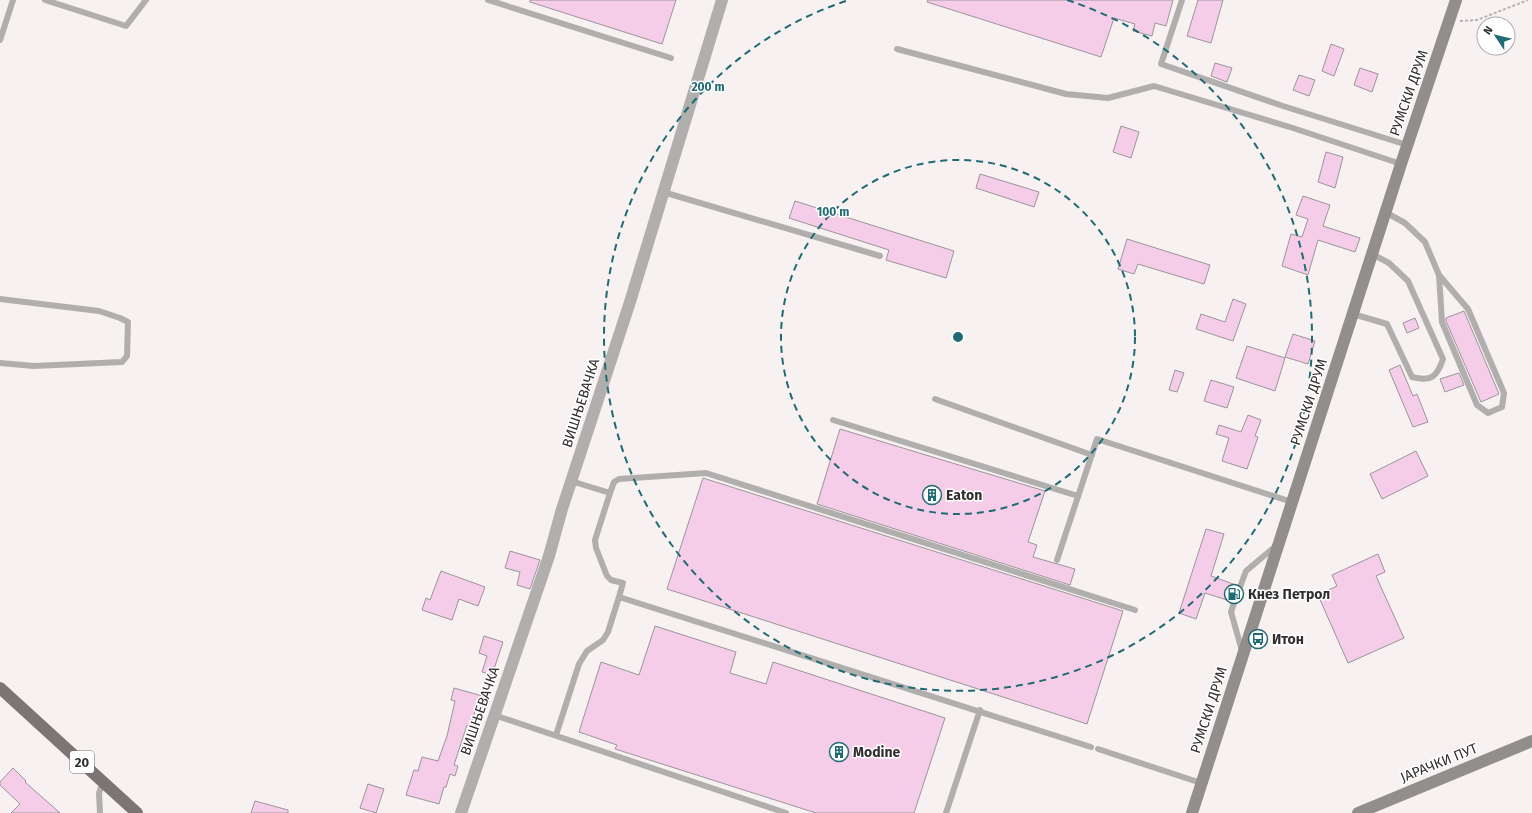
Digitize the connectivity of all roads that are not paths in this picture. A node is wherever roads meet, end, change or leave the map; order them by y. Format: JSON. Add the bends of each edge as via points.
{"nodes":[{"id":1,"x":13,"y":0,"type":"edge"},
{"id":2,"x":45,"y":0,"type":"edge"},
{"id":3,"x":146,"y":0,"type":"edge"},
{"id":4,"x":488,"y":0,"type":"edge"},
{"id":5,"x":722,"y":0,"type":"edge"},
{"id":6,"x":1182,"y":0,"type":"edge"},
{"id":7,"x":1456,"y":0,"type":"edge"},
{"id":8,"x":0,"y":40,"type":"edge"},
{"id":9,"x":897,"y":50,"type":"dead end"},
{"id":10,"x":671,"y":58,"type":"dead end"},
{"id":11,"x":1407,"y":146,"type":"junction"},
{"id":12,"x":1401,"y":164,"type":"junction"},
{"id":13,"x":663,"y":192,"type":"junction"},
{"id":14,"x":1385,"y":212,"type":"junction"},
{"id":15,"x":1372,"y":254,"type":"junction"},
{"id":16,"x":880,"y":256,"type":"dead end"},
{"id":17,"x":1439,"y":275,"type":"junction"},
{"id":18,"x":0,"y":299,"type":"edge"},
{"id":19,"x":1353,"y":314,"type":"junction"},
{"id":20,"x":0,"y":364,"type":"edge"},
{"id":21,"x":935,"y":399,"type":"dead end"},
{"id":22,"x":834,"y":420,"type":"dead end"},
{"id":23,"x":1092,"y":454,"type":"junction"},
{"id":24,"x":571,"y":481,"type":"junction"},
{"id":25,"x":610,"y":493,"type":"junction"},
{"id":26,"x":1078,"y":496,"type":"junction"},
{"id":27,"x":1292,"y":502,"type":"junction"},
{"id":28,"x":1278,"y":544,"type":"junction"},
{"id":29,"x":1057,"y":560,"type":"dead end"},
{"id":30,"x":1240,"y":587,"type":"dead end"},
{"id":31,"x":619,"y":597,"type":"junction"},
{"id":32,"x":1234,"y":603,"type":"dead end"},
{"id":33,"x":1136,"y":610,"type":"dead end"},
{"id":34,"x":1243,"y":655,"type":"junction"},
{"id":35,"x":0,"y":688,"type":"edge"},
{"id":36,"x":980,"y":710,"type":"junction"},
{"id":37,"x":494,"y":715,"type":"junction"},
{"id":38,"x":556,"y":735,"type":"junction"},
{"id":39,"x":1532,"y":742,"type":"edge"},
{"id":40,"x":1091,"y":747,"type":"dead end"},
{"id":41,"x":1098,"y":749,"type":"dead end"},
{"id":42,"x":103,"y":782,"type":"junction"},
{"id":43,"x":1201,"y":783,"type":"junction"},
{"id":44,"x":100,"y":813,"type":"edge"},
{"id":45,"x":137,"y":813,"type":"edge"},
{"id":46,"x":461,"y":813,"type":"edge"},
{"id":47,"x":786,"y":813,"type":"edge"},
{"id":48,"x":946,"y":813,"type":"edge"},
{"id":49,"x":1192,"y":813,"type":"edge"},
{"id":50,"x":1358,"y":813,"type":"edge"}],
"edges":[{"from":1,"to":8,"type":"lane"},
{"from":2,"to":3,"type":"lane","via":[[126,26]]},
{"from":4,"to":10,"type":"lane"},
{"from":5,"to":13,"type":"street","name":"ВИШЊЕВАЧКА"},
{"from":6,"to":11,"type":"lane","via":[[1161,64]]},
{"from":7,"to":11,"type":"main road","name":"РУМСКИ ДРУМ"},
{"from":9,"to":12,"type":"lane","via":[[1066,94],[1108,98],[1154,86]]},
{"from":11,"to":12,"type":"main road","name":"РУМСКИ ДРУМ"},
{"from":12,"to":14,"type":"main road","name":"РУМСКИ ДРУМ"},
{"from":13,"to":16,"type":"lane"},
{"from":13,"to":24,"type":"street","name":"ВИШЊЕВАЧКА"},
{"from":14,"to":15,"type":"main road","name":"РУМСКИ ДРУМ"},
{"from":14,"to":17,"type":"lane","via":[[1405,224],[1425,242]]},
{"from":15,"to":19,"type":"main road","name":"РУМСКИ ДРУМ"},
{"from":15,"to":19,"type":"lane","via":[[1389,263],[1408,281],[1443,359],[1440,369],[1432,377],[1424,380],[1412,377],[1387,324]]},
{"from":17,"to":17,"type":"lane","via":[[1468,309],[1504,393],[1502,407],[1488,413],[1477,405],[1442,322]]},
{"from":18,"to":20,"type":"lane","via":[[98,311],[128,322],[127,356],[122,362],[34,366]]},
{"from":19,"to":27,"type":"main road","name":"РУМСКИ ДРУМ"},
{"from":21,"to":23,"type":"lane"},
{"from":22,"to":26,"type":"lane"},
{"from":23,"to":26,"type":"lane"},
{"from":23,"to":27,"type":"lane","via":[[1097,439]]},
{"from":24,"to":25,"type":"lane"},
{"from":24,"to":37,"type":"street","name":"ВИШЊЕВАЧКА","via":[[549,556]]},
{"from":25,"to":31,"type":"lane","via":[[595,540],[607,576],[611,580],[623,583]]},
{"from":25,"to":33,"type":"lane","via":[[614,482],[619,479],[706,473]]},
{"from":26,"to":29,"type":"lane"},
{"from":27,"to":28,"type":"main road","name":"РУМСКИ ДРУМ"},
{"from":28,"to":30,"type":"lane","via":[[1246,571]]},
{"from":28,"to":34,"type":"main road","name":"РУМСКИ ДРУМ"},
{"from":31,"to":36,"type":"lane"},
{"from":31,"to":38,"type":"lane","via":[[608,632],[603,640],[588,651],[579,664]]},
{"from":32,"to":34,"type":"lane","via":[[1231,612]]},
{"from":34,"to":43,"type":"main road","name":"РУМСКИ ДРУМ"},
{"from":35,"to":42,"type":"main road","number":"20"},
{"from":36,"to":40,"type":"lane"},
{"from":36,"to":48,"type":"lane"},
{"from":37,"to":38,"type":"lane"},
{"from":37,"to":46,"type":"street","name":"ВИШЊЕВАЧКА"},
{"from":38,"to":47,"type":"lane"},
{"from":39,"to":50,"type":"main road","name":"ЈАРАЧКИ ПУТ"},
{"from":41,"to":43,"type":"lane"},
{"from":42,"to":44,"type":"lane","via":[[99,792]]},
{"from":42,"to":45,"type":"main road","number":"20"},
{"from":43,"to":49,"type":"main road","name":"РУМСКИ ДРУМ"}]}
